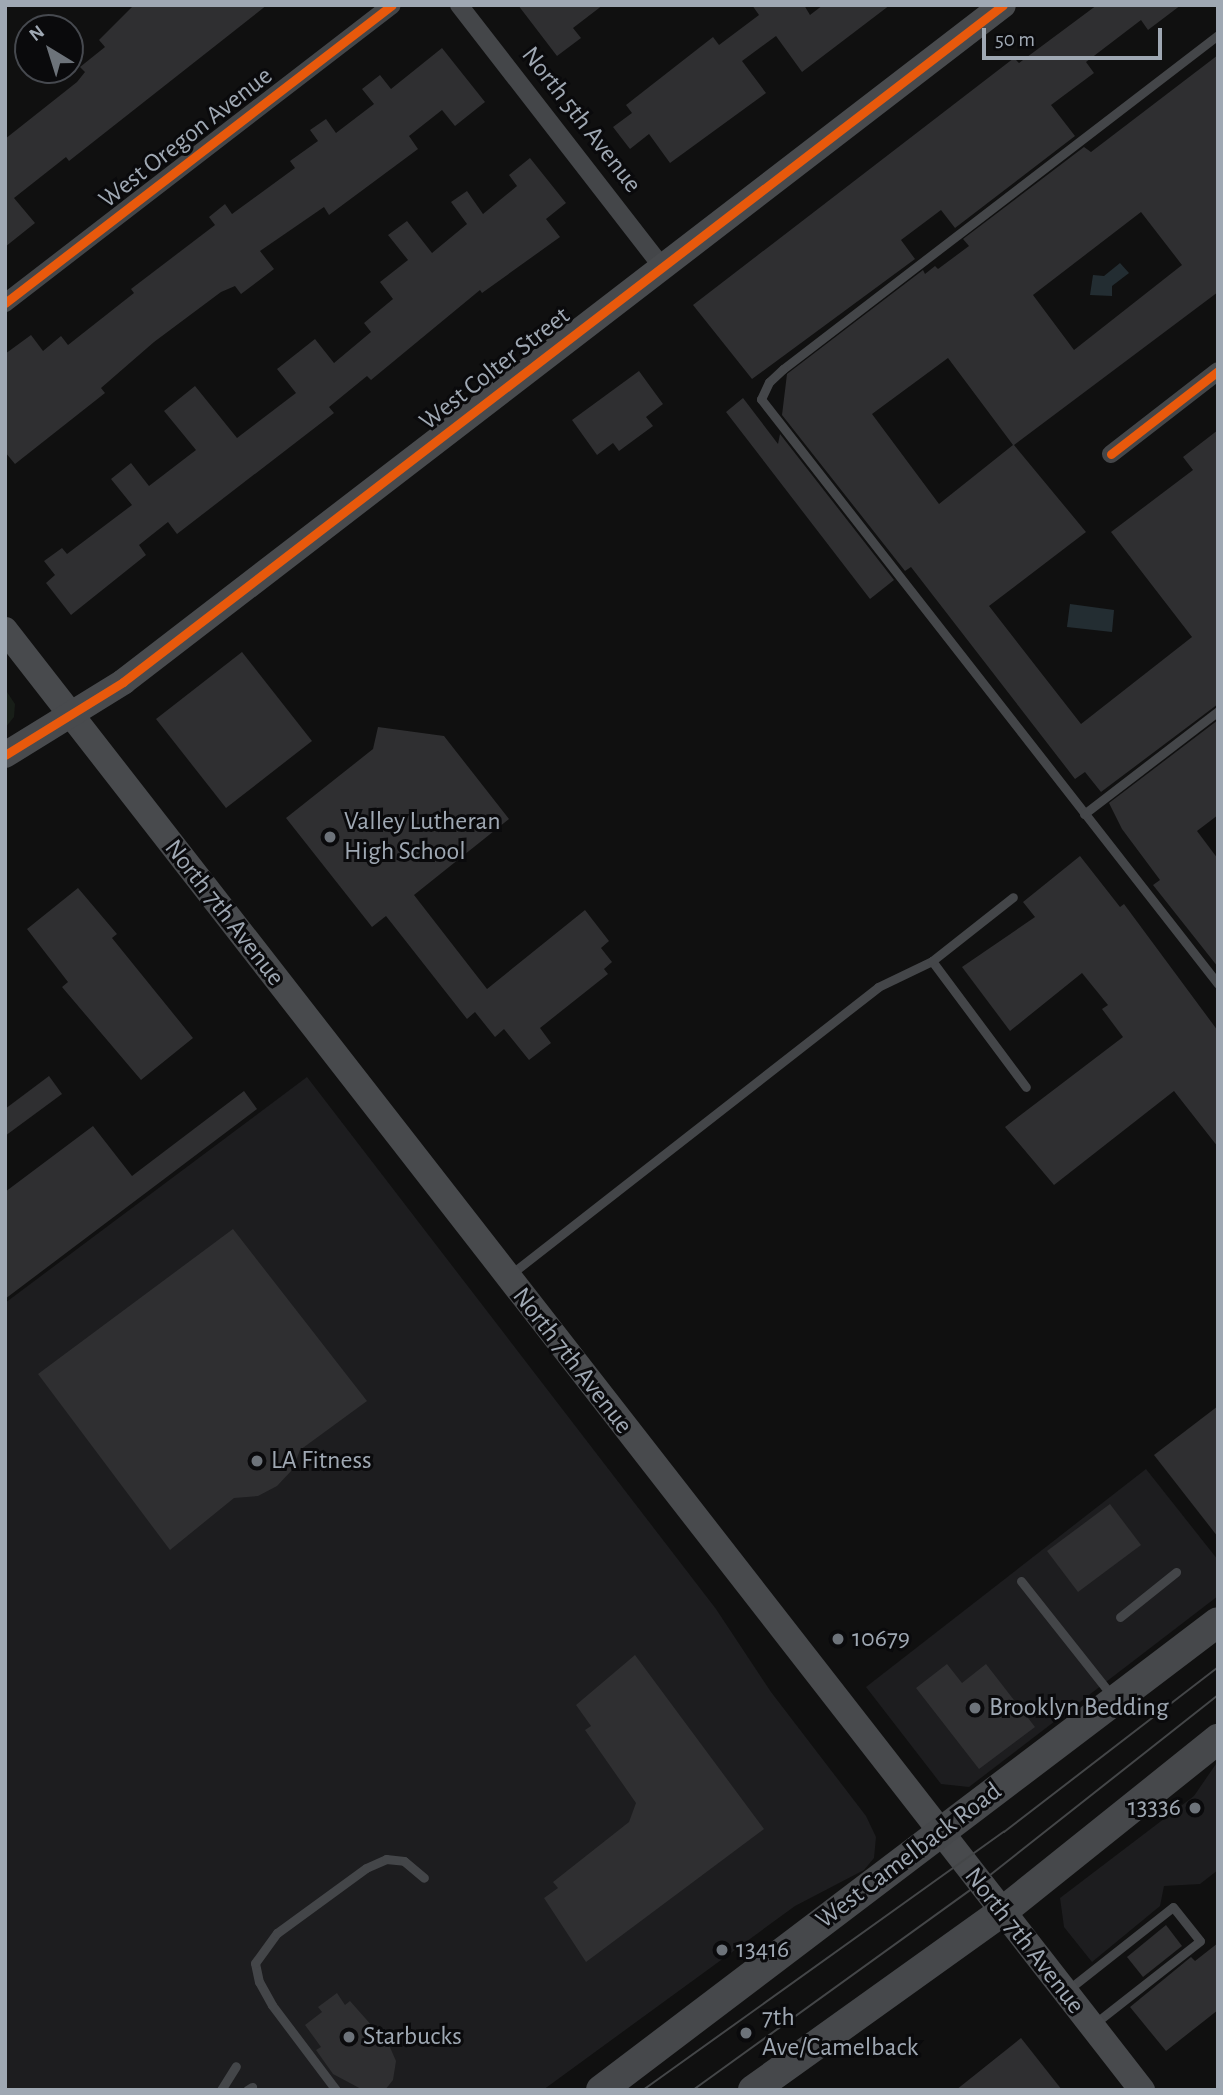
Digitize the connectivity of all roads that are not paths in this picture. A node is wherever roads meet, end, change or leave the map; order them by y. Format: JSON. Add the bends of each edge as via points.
{"nodes":[{"id":1,"x":392,"y":5,"type":"edge"},
{"id":2,"x":459,"y":5,"type":"edge"},
{"id":3,"x":1003,"y":5,"type":"edge"},
{"id":4,"x":1218,"y":35,"type":"edge"},
{"id":5,"x":662,"y":267,"type":"junction"},
{"id":6,"x":5,"y":303,"type":"edge"},
{"id":7,"x":1218,"y":371,"type":"edge"},
{"id":8,"x":1111,"y":454,"type":"dead end"},
{"id":9,"x":5,"y":631,"type":"edge"},
{"id":10,"x":1218,"y":711,"type":"edge"},
{"id":11,"x":70,"y":713,"type":"junction"},
{"id":12,"x":5,"y":755,"type":"edge"},
{"id":13,"x":1084,"y":814,"type":"junction"},
{"id":14,"x":1013,"y":897,"type":"dead end"},
{"id":15,"x":932,"y":961,"type":"junction"},
{"id":16,"x":1218,"y":984,"type":"edge"},
{"id":17,"x":1026,"y":1087,"type":"dead end"},
{"id":18,"x":507,"y":1277,"type":"junction"},
{"id":19,"x":1176,"y":1572,"type":"dead end"},
{"id":20,"x":1021,"y":1581,"type":"dead end"},
{"id":21,"x":1120,"y":1617,"type":"dead end"},
{"id":22,"x":1218,"y":1622,"type":"edge"},
{"id":23,"x":1115,"y":1700,"type":"junction"},
{"id":24,"x":1218,"y":1740,"type":"edge"},
{"id":25,"x":941,"y":1834,"type":"junction"},
{"id":26,"x":424,"y":1878,"type":"dead end"},
{"id":27,"x":1002,"y":1912,"type":"junction"},
{"id":28,"x":1065,"y":1992,"type":"junction"},
{"id":29,"x":1091,"y":2026,"type":"junction"},
{"id":30,"x":236,"y":2066,"type":"dead end"},
{"id":31,"x":221,"y":2090,"type":"edge"},
{"id":32,"x":336,"y":2090,"type":"edge"},
{"id":33,"x":601,"y":2090,"type":"edge"},
{"id":34,"x":753,"y":2090,"type":"edge"},
{"id":35,"x":1142,"y":2090,"type":"edge"}],
"edges":[{"from":1,"to":6,"type":"street","name":"West Oregon Avenue"},
{"from":2,"to":5,"type":"street","name":"North 5th Avenue"},
{"from":3,"to":5,"type":"main road","name":"West Colter Street"},
{"from":4,"to":13,"type":"lane","via":[[783,369],[769,382],[761,399]]},
{"from":5,"to":11,"type":"main road","name":"West Colter Street","via":[[123,682]]},
{"from":7,"to":8,"type":"street"},
{"from":9,"to":11,"type":"main road","name":"North 7th Avenue"},
{"from":10,"to":13,"type":"lane"},
{"from":11,"to":12,"type":"main road","name":"West Colter Street"},
{"from":11,"to":18,"type":"main road","name":"North 7th Avenue"},
{"from":13,"to":16,"type":"lane"},
{"from":14,"to":15,"type":"lane"},
{"from":15,"to":17,"type":"lane"},
{"from":15,"to":18,"type":"lane","via":[[878,987]]},
{"from":18,"to":25,"type":"main road","name":"North 7th Avenue"},
{"from":19,"to":21,"type":"lane"},
{"from":20,"to":23,"type":"lane"},
{"from":22,"to":23,"type":"main road","name":"West Camelback Road"},
{"from":23,"to":25,"type":"main road","name":"West Camelback Road"},
{"from":24,"to":27,"type":"main road"},
{"from":25,"to":27,"type":"main road","name":"North 7th Avenue"},
{"from":25,"to":33,"type":"main road","name":"West Camelback Road"},
{"from":26,"to":32,"type":"lane","via":[[404,1861],[386,1859],[366,1868],[277,1933],[255,1963],[259,1983],[272,2005]]},
{"from":27,"to":28,"type":"main road","name":"North 7th Avenue"},
{"from":27,"to":34,"type":"main road"},
{"from":28,"to":29,"type":"main road","name":"North 7th Avenue"},
{"from":28,"to":29,"type":"lane","via":[[1173,1907],[1200,1941]]},
{"from":29,"to":35,"type":"main road","name":"North 7th Avenue"},
{"from":30,"to":31,"type":"lane"}]}
